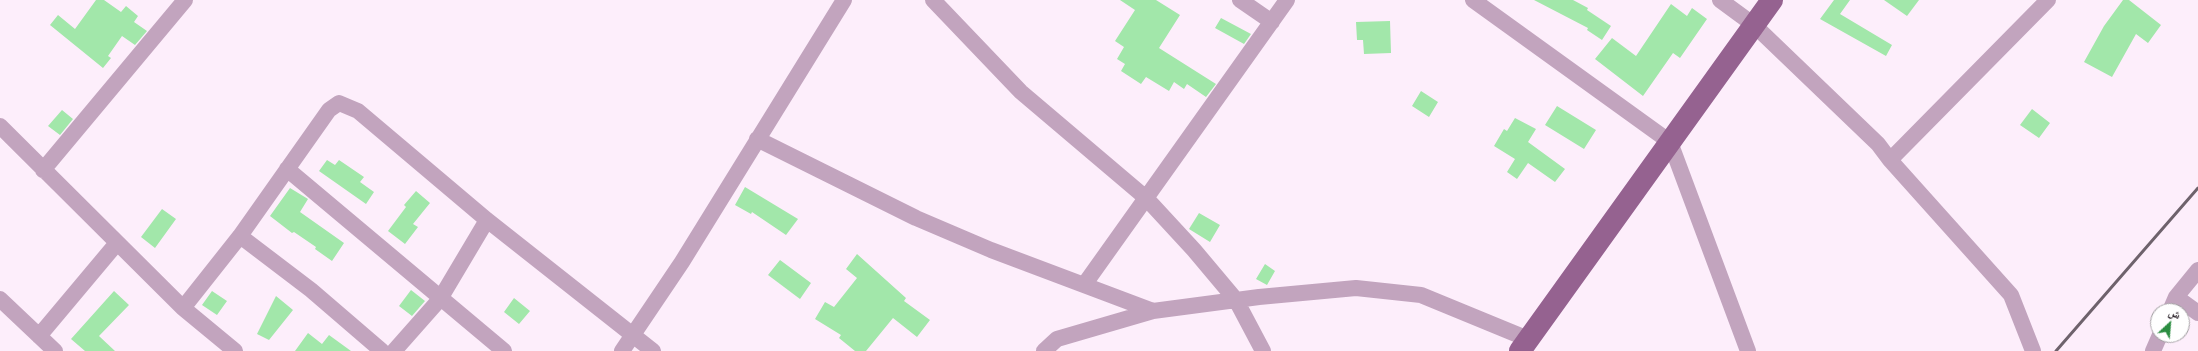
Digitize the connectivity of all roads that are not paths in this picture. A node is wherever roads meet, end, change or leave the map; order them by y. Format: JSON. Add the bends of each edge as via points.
{"nodes":[{"id":1,"x":186,"y":0,"type":"edge"},
{"id":2,"x":844,"y":0,"type":"edge"},
{"id":3,"x":933,"y":0,"type":"edge"},
{"id":4,"x":1240,"y":0,"type":"edge"},
{"id":5,"x":1287,"y":0,"type":"edge"},
{"id":6,"x":1473,"y":0,"type":"edge"},
{"id":7,"x":1720,"y":0,"type":"edge"},
{"id":8,"x":1772,"y":0,"type":"edge"},
{"id":9,"x":2048,"y":0,"type":"edge"},
{"id":10,"x":1272,"y":22,"type":"junction"},
{"id":11,"x":1754,"y":25,"type":"junction"},
{"id":12,"x":0,"y":126,"type":"edge"},
{"id":13,"x":757,"y":139,"type":"junction"},
{"id":14,"x":1670,"y":142,"type":"junction"},
{"id":15,"x":1890,"y":160,"type":"junction"},
{"id":16,"x":288,"y":169,"type":"junction"},
{"id":17,"x":43,"y":170,"type":"junction"},
{"id":18,"x":1146,"y":198,"type":"junction"},
{"id":19,"x":487,"y":220,"type":"junction"},
{"id":20,"x":240,"y":236,"type":"junction"},
{"id":21,"x":117,"y":243,"type":"junction"},
{"id":22,"x":2198,"y":270,"type":"edge"},
{"id":23,"x":1084,"y":285,"type":"junction"},
{"id":24,"x":0,"y":299,"type":"edge"},
{"id":25,"x":440,"y":299,"type":"junction"},
{"id":26,"x":1236,"y":300,"type":"junction"},
{"id":27,"x":2174,"y":303,"type":"edge"},
{"id":28,"x":183,"y":308,"type":"junction"},
{"id":29,"x":1153,"y":311,"type":"junction"},
{"id":30,"x":632,"y":335,"type":"junction"},
{"id":31,"x":39,"y":336,"type":"junction"},
{"id":32,"x":1524,"y":345,"type":"edge"},
{"id":33,"x":56,"y":351,"type":"edge"},
{"id":34,"x":235,"y":351,"type":"edge"},
{"id":35,"x":382,"y":351,"type":"edge"},
{"id":36,"x":394,"y":351,"type":"edge"},
{"id":37,"x":504,"y":351,"type":"edge"},
{"id":38,"x":622,"y":351,"type":"edge"},
{"id":39,"x":653,"y":351,"type":"edge"},
{"id":40,"x":1044,"y":351,"type":"edge"},
{"id":41,"x":1263,"y":351,"type":"edge"},
{"id":42,"x":1748,"y":351,"type":"edge"},
{"id":43,"x":2033,"y":351,"type":"edge"}],
"edges":[{"from":1,"to":17,"type":"street"},
{"from":2,"to":13,"type":"street"},
{"from":3,"to":18,"type":"street","via":[[1021,92]]},
{"from":4,"to":10,"type":"street"},
{"from":5,"to":10,"type":"street"},
{"from":6,"to":14,"type":"street"},
{"from":7,"to":11,"type":"street"},
{"from":8,"to":11,"type":"main road"},
{"from":9,"to":15,"type":"street"},
{"from":10,"to":18,"type":"street"},
{"from":11,"to":14,"type":"main road"},
{"from":11,"to":15,"type":"street","via":[[1878,144]]},
{"from":12,"to":17,"type":"street"},
{"from":13,"to":23,"type":"street","via":[[909,215],[991,250]]},
{"from":13,"to":30,"type":"street","via":[[682,262]]},
{"from":14,"to":32,"type":"main road"},
{"from":14,"to":42,"type":"street"},
{"from":15,"to":43,"type":"street","via":[[2011,295]]},
{"from":16,"to":19,"type":"street","via":[[329,110],[339,103],[358,110]]},
{"from":16,"to":20,"type":"street"},
{"from":16,"to":25,"type":"street"},
{"from":17,"to":21,"type":"street"},
{"from":18,"to":23,"type":"street"},
{"from":18,"to":26,"type":"street"},
{"from":19,"to":25,"type":"street"},
{"from":19,"to":30,"type":"street"},
{"from":20,"to":28,"type":"street"},
{"from":20,"to":35,"type":"street","via":[[311,290]]},
{"from":21,"to":28,"type":"street"},
{"from":21,"to":31,"type":"street"},
{"from":22,"to":27,"type":"street"},
{"from":23,"to":29,"type":"street"},
{"from":24,"to":31,"type":"street"},
{"from":25,"to":36,"type":"street"},
{"from":25,"to":37,"type":"street"},
{"from":26,"to":29,"type":"street"},
{"from":26,"to":32,"type":"street","via":[[1356,288],[1421,295]]},
{"from":26,"to":41,"type":"street"},
{"from":28,"to":34,"type":"street"},
{"from":29,"to":40,"type":"street","via":[[1057,340]]},
{"from":30,"to":38,"type":"street"},
{"from":30,"to":39,"type":"street"},
{"from":31,"to":33,"type":"street"}]}
